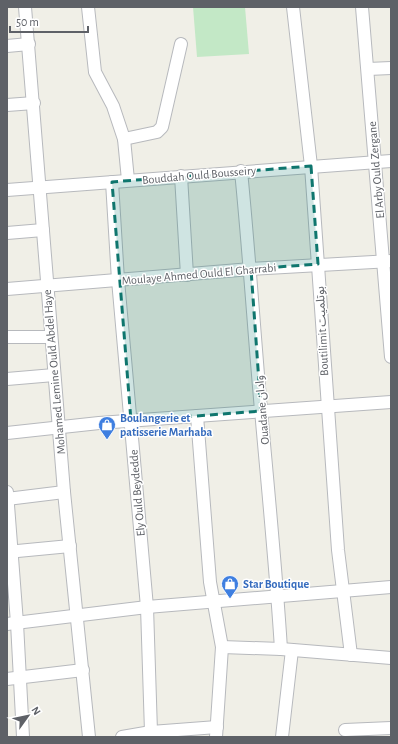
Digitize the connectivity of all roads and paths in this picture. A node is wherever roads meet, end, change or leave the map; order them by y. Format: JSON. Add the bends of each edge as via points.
{"nodes":[{"id":1,"x":26,"y":7,"type":"edge"},
{"id":2,"x":88,"y":7,"type":"edge"},
{"id":3,"x":293,"y":7,"type":"edge"},
{"id":4,"x":362,"y":7,"type":"edge"},
{"id":5,"x":29,"y":44,"type":"junction"},
{"id":6,"x":180,"y":44,"type":"dead end"},
{"id":7,"x":7,"y":46,"type":"edge"},
{"id":8,"x":391,"y":68,"type":"edge"},
{"id":9,"x":368,"y":69,"type":"junction"},
{"id":10,"x":34,"y":103,"type":"junction"},
{"id":11,"x":7,"y":105,"type":"edge"},
{"id":12,"x":124,"y":139,"type":"junction"},
{"id":13,"x":391,"y":161,"type":"edge"},
{"id":14,"x":374,"y":162,"type":"junction"},
{"id":15,"x":311,"y":166,"type":"junction"},
{"id":16,"x":242,"y":171,"type":"junction"},
{"id":17,"x":181,"y":176,"type":"junction"},
{"id":18,"x":128,"y":180,"type":"junction"},
{"id":19,"x":112,"y":182,"type":"junction"},
{"id":20,"x":40,"y":188,"type":"junction"},
{"id":21,"x":7,"y":190,"type":"edge"},
{"id":22,"x":43,"y":230,"type":"junction"},
{"id":23,"x":7,"y":233,"type":"edge"},
{"id":24,"x":387,"y":261,"type":"edge"},
{"id":25,"x":318,"y":264,"type":"junction"},
{"id":26,"x":251,"y":268,"type":"junction"},
{"id":27,"x":187,"y":275,"type":"junction"},
{"id":28,"x":118,"y":280,"type":"junction"},
{"id":29,"x":48,"y":285,"type":"junction"},
{"id":30,"x":7,"y":289,"type":"edge"},
{"id":31,"x":7,"y":337,"type":"edge"},
{"id":32,"x":51,"y":337,"type":"junction"},
{"id":33,"x":391,"y":357,"type":"edge"},
{"id":34,"x":54,"y":375,"type":"junction"},
{"id":35,"x":7,"y":379,"type":"edge"},
{"id":36,"x":391,"y":402,"type":"edge"},
{"id":37,"x":327,"y":407,"type":"junction"},
{"id":38,"x":261,"y":411,"type":"junction"},
{"id":39,"x":197,"y":416,"type":"junction"},
{"id":40,"x":131,"y":421,"type":"junction"},
{"id":41,"x":59,"y":428,"type":"junction"},
{"id":42,"x":7,"y":433,"type":"edge"},
{"id":43,"x":7,"y":492,"type":"edge"},
{"id":44,"x":64,"y":492,"type":"junction"},
{"id":45,"x":7,"y":499,"type":"edge"},
{"id":46,"x":70,"y":546,"type":"junction"},
{"id":47,"x":9,"y":552,"type":"edge"},
{"id":48,"x":391,"y":587,"type":"edge"},
{"id":49,"x":344,"y":591,"type":"junction"},
{"id":50,"x":278,"y":596,"type":"junction"},
{"id":51,"x":213,"y":602,"type":"junction"},
{"id":52,"x":146,"y":607,"type":"junction"},
{"id":53,"x":77,"y":615,"type":"junction"},
{"id":54,"x":12,"y":623,"type":"edge"},
{"id":55,"x":222,"y":647,"type":"junction"},
{"id":56,"x":286,"y":649,"type":"junction"},
{"id":57,"x":351,"y":655,"type":"junction"},
{"id":58,"x":391,"y":658,"type":"edge"},
{"id":59,"x":83,"y":670,"type":"junction"},
{"id":60,"x":19,"y":678,"type":"junction"},
{"id":61,"x":7,"y":679,"type":"edge"},
{"id":62,"x":391,"y":728,"type":"edge"},
{"id":63,"x":345,"y":730,"type":"dead end"},
{"id":64,"x":152,"y":732,"type":"junction"},
{"id":65,"x":216,"y":732,"type":"edge"},
{"id":66,"x":23,"y":737,"type":"edge"},
{"id":67,"x":89,"y":737,"type":"edge"},
{"id":68,"x":122,"y":737,"type":"edge"},
{"id":69,"x":282,"y":737,"type":"edge"}],
"edges":[{"from":1,"to":5,"type":"street","name":"Mohamed Lemine Ould Abdel Haye"},
{"from":2,"to":12,"type":"street","via":[[95,72],[113,106]]},
{"from":3,"to":15,"type":"street","name":"Boutilimit بوتلميت"},
{"from":4,"to":9,"type":"street","name":"El Arby Ould Zergane"},
{"from":5,"to":7,"type":"street"},
{"from":5,"to":10,"type":"street","name":"Mohamed Lemine Ould Abdel Haye"},
{"from":6,"to":12,"type":"street","via":[[162,127],[157,132]]},
{"from":8,"to":9,"type":"street"},
{"from":9,"to":14,"type":"street","name":"El Arby Ould Zergane"},
{"from":10,"to":11,"type":"street"},
{"from":10,"to":20,"type":"street","name":"Mohamed Lemine Ould Abdel Haye"},
{"from":12,"to":18,"type":"street"},
{"from":13,"to":14,"type":"street","name":"Bouddah Ould Bousseiry"},
{"from":14,"to":15,"type":"street","name":"Bouddah Ould Bousseiry"},
{"from":14,"to":24,"type":"street","name":"El Arby Ould Zergane"},
{"from":15,"to":16,"type":"street","name":"Bouddah Ould Bousseiry"},
{"from":15,"to":25,"type":"street","name":"Boutilimit بوتلميت"},
{"from":16,"to":17,"type":"street","name":"Bouddah Ould Bousseiry"},
{"from":16,"to":26,"type":"street","name":"Ouadane وادان"},
{"from":17,"to":18,"type":"street","name":"Bouddah Ould Bousseiry"},
{"from":17,"to":27,"type":"street"},
{"from":18,"to":19,"type":"street","name":"Bouddah Ould Bousseiry"},
{"from":19,"to":20,"type":"street","name":"Bouddah Ould Bousseiry"},
{"from":19,"to":28,"type":"street","name":"Ely Ould Beydedde"},
{"from":20,"to":21,"type":"street","name":"Bouddah Ould Bousseiry"},
{"from":20,"to":22,"type":"street","name":"Mohamed Lemine Ould Abdel Haye"},
{"from":22,"to":23,"type":"street"},
{"from":22,"to":29,"type":"street","name":"Mohamed Lemine Ould Abdel Haye"},
{"from":24,"to":25,"type":"street","name":"Moulaye Ahmed Ould El Gharrabi"},
{"from":24,"to":33,"type":"street","name":"El Arby Ould Zergane"},
{"from":25,"to":26,"type":"street","name":"Moulaye Ahmed Ould El Gharrabi"},
{"from":25,"to":37,"type":"street","name":"Boutilimit بوتلميت"},
{"from":26,"to":27,"type":"street","name":"Moulaye Ahmed Ould El Gharrabi"},
{"from":26,"to":38,"type":"street","name":"Ouadane وادان"},
{"from":27,"to":28,"type":"street","name":"Moulaye Ahmed Ould El Gharrabi"},
{"from":28,"to":29,"type":"street","name":"Moulaye Ahmed Ould El Gharrabi"},
{"from":28,"to":40,"type":"street","name":"Ely Ould Beydedde"},
{"from":29,"to":30,"type":"street","name":"Moulaye Ahmed Ould El Gharrabi"},
{"from":29,"to":32,"type":"street","name":"Mohamed Lemine Ould Abdel Haye"},
{"from":31,"to":32,"type":"street"},
{"from":32,"to":34,"type":"street","name":"Mohamed Lemine Ould Abdel Haye"},
{"from":34,"to":35,"type":"street"},
{"from":34,"to":41,"type":"street","name":"Mohamed Lemine Ould Abdel Haye"},
{"from":36,"to":37,"type":"street"},
{"from":37,"to":38,"type":"street"},
{"from":37,"to":49,"type":"street","name":"Boutilimit بوتلميت","via":[[338,550]]},
{"from":38,"to":39,"type":"street"},
{"from":38,"to":50,"type":"street","name":"Ouadane وادان"},
{"from":39,"to":40,"type":"street"},
{"from":39,"to":51,"type":"street"},
{"from":40,"to":41,"type":"street"},
{"from":40,"to":52,"type":"street","name":"Ely Ould Beydedde"},
{"from":41,"to":42,"type":"street"},
{"from":41,"to":44,"type":"street","name":"Mohamed Lemine Ould Abdel Haye"},
{"from":43,"to":45,"type":"street"},
{"from":44,"to":45,"type":"street"},
{"from":44,"to":46,"type":"street","name":"Mohamed Lemine Ould Abdel Haye"},
{"from":45,"to":47,"type":"street"},
{"from":46,"to":47,"type":"street"},
{"from":46,"to":53,"type":"street","name":"Mohamed Lemine Ould Abdel Haye"},
{"from":47,"to":54,"type":"street"},
{"from":48,"to":49,"type":"street"},
{"from":49,"to":50,"type":"street"},
{"from":49,"to":57,"type":"street","name":"Boutilimit بوتلميت"},
{"from":50,"to":51,"type":"street"},
{"from":50,"to":56,"type":"street","name":"Ouadane وادان"},
{"from":51,"to":52,"type":"street"},
{"from":51,"to":55,"type":"street"},
{"from":52,"to":53,"type":"street"},
{"from":52,"to":64,"type":"street","name":"Ely Ould Beydedde"},
{"from":53,"to":54,"type":"street"},
{"from":53,"to":59,"type":"street","name":"Mohamed Lemine Ould Abdel Haye"},
{"from":54,"to":60,"type":"street"},
{"from":55,"to":56,"type":"street"},
{"from":55,"to":65,"type":"street"},
{"from":56,"to":57,"type":"street"},
{"from":56,"to":69,"type":"street","name":"Ouadane وادان"},
{"from":57,"to":58,"type":"street"},
{"from":59,"to":60,"type":"street"},
{"from":59,"to":67,"type":"street","name":"Mohamed Lemine Ould Abdel Haye"},
{"from":60,"to":61,"type":"street"},
{"from":60,"to":66,"type":"street"},
{"from":62,"to":63,"type":"street"},
{"from":64,"to":65,"type":"street"},
{"from":64,"to":68,"type":"street"}]}
